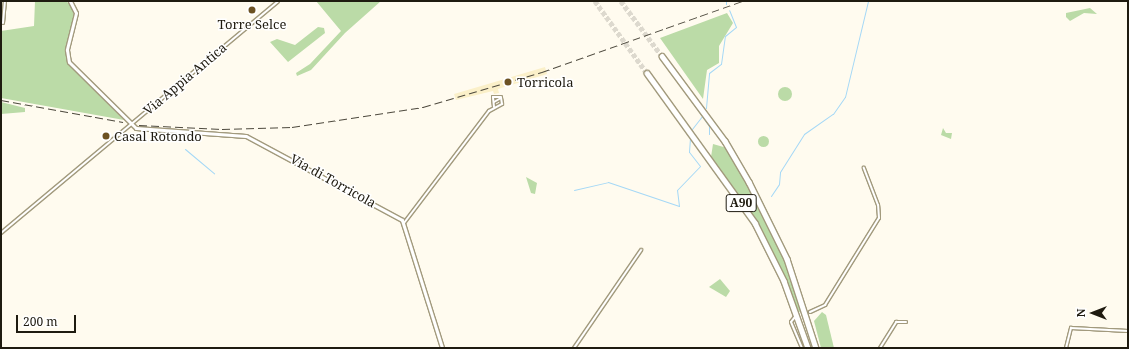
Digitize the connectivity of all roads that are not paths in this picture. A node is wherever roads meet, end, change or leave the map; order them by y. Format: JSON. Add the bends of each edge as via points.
{"nodes":[{"id":1,"x":4,"y":1,"type":"edge"},
{"id":2,"x":70,"y":1,"type":"edge"},
{"id":3,"x":278,"y":1,"type":"edge"},
{"id":4,"x":3,"y":23,"type":"dead end"},
{"id":5,"x":662,"y":56,"type":"tunnel mouth"},
{"id":6,"x":647,"y":73,"type":"tunnel mouth"},
{"id":7,"x":494,"y":107,"type":"junction"},
{"id":8,"x":132,"y":124,"type":"junction"},
{"id":9,"x":864,"y":168,"type":"dead end"},
{"id":10,"x":404,"y":223,"type":"junction"},
{"id":11,"x":1,"y":233,"type":"edge"},
{"id":12,"x":640,"y":250,"type":"dead end"},
{"id":13,"x":810,"y":312,"type":"dead end"},
{"id":14,"x":805,"y":314,"type":"dead end"},
{"id":15,"x":800,"y":315,"type":"dead end"},
{"id":16,"x":795,"y":317,"type":"dead end"},
{"id":17,"x":906,"y":322,"type":"dead end"},
{"id":18,"x":1128,"y":331,"type":"edge"},
{"id":19,"x":442,"y":348,"type":"edge"},
{"id":20,"x":574,"y":348,"type":"edge"},
{"id":21,"x":802,"y":348,"type":"edge"},
{"id":22,"x":808,"y":348,"type":"edge"},
{"id":23,"x":816,"y":348,"type":"edge"},
{"id":24,"x":880,"y":348,"type":"edge"},
{"id":25,"x":1066,"y":348,"type":"edge"}],
"edges":[{"from":1,"to":4,"type":"street"},
{"from":2,"to":8,"type":"street","via":[[76,13],[67,50],[68,62]]},
{"from":3,"to":8,"type":"street","name":"Via Appia Antica"},
{"from":5,"to":23,"type":"highway","number":"A90","via":[[725,141],[758,200],[794,279]]},
{"from":6,"to":22,"type":"highway","number":"A90","via":[[755,223],[784,281]]},
{"from":7,"to":7,"type":"street","via":[[501,104],[501,98],[493,97]]},
{"from":7,"to":10,"type":"street"},
{"from":8,"to":10,"type":"street","name":"Via di Torricola","via":[[142,130],[248,136],[352,190]]},
{"from":8,"to":11,"type":"street","name":"Via Appia Antica"},
{"from":9,"to":13,"type":"street","via":[[878,206],[879,218],[825,305]]},
{"from":10,"to":19,"type":"street"},
{"from":12,"to":20,"type":"street"},
{"from":14,"to":15,"type":"street"},
{"from":16,"to":21,"type":"street","via":[[791,323]]},
{"from":17,"to":24,"type":"street","via":[[896,322]]},
{"from":18,"to":25,"type":"street","via":[[1072,328]]}]}
